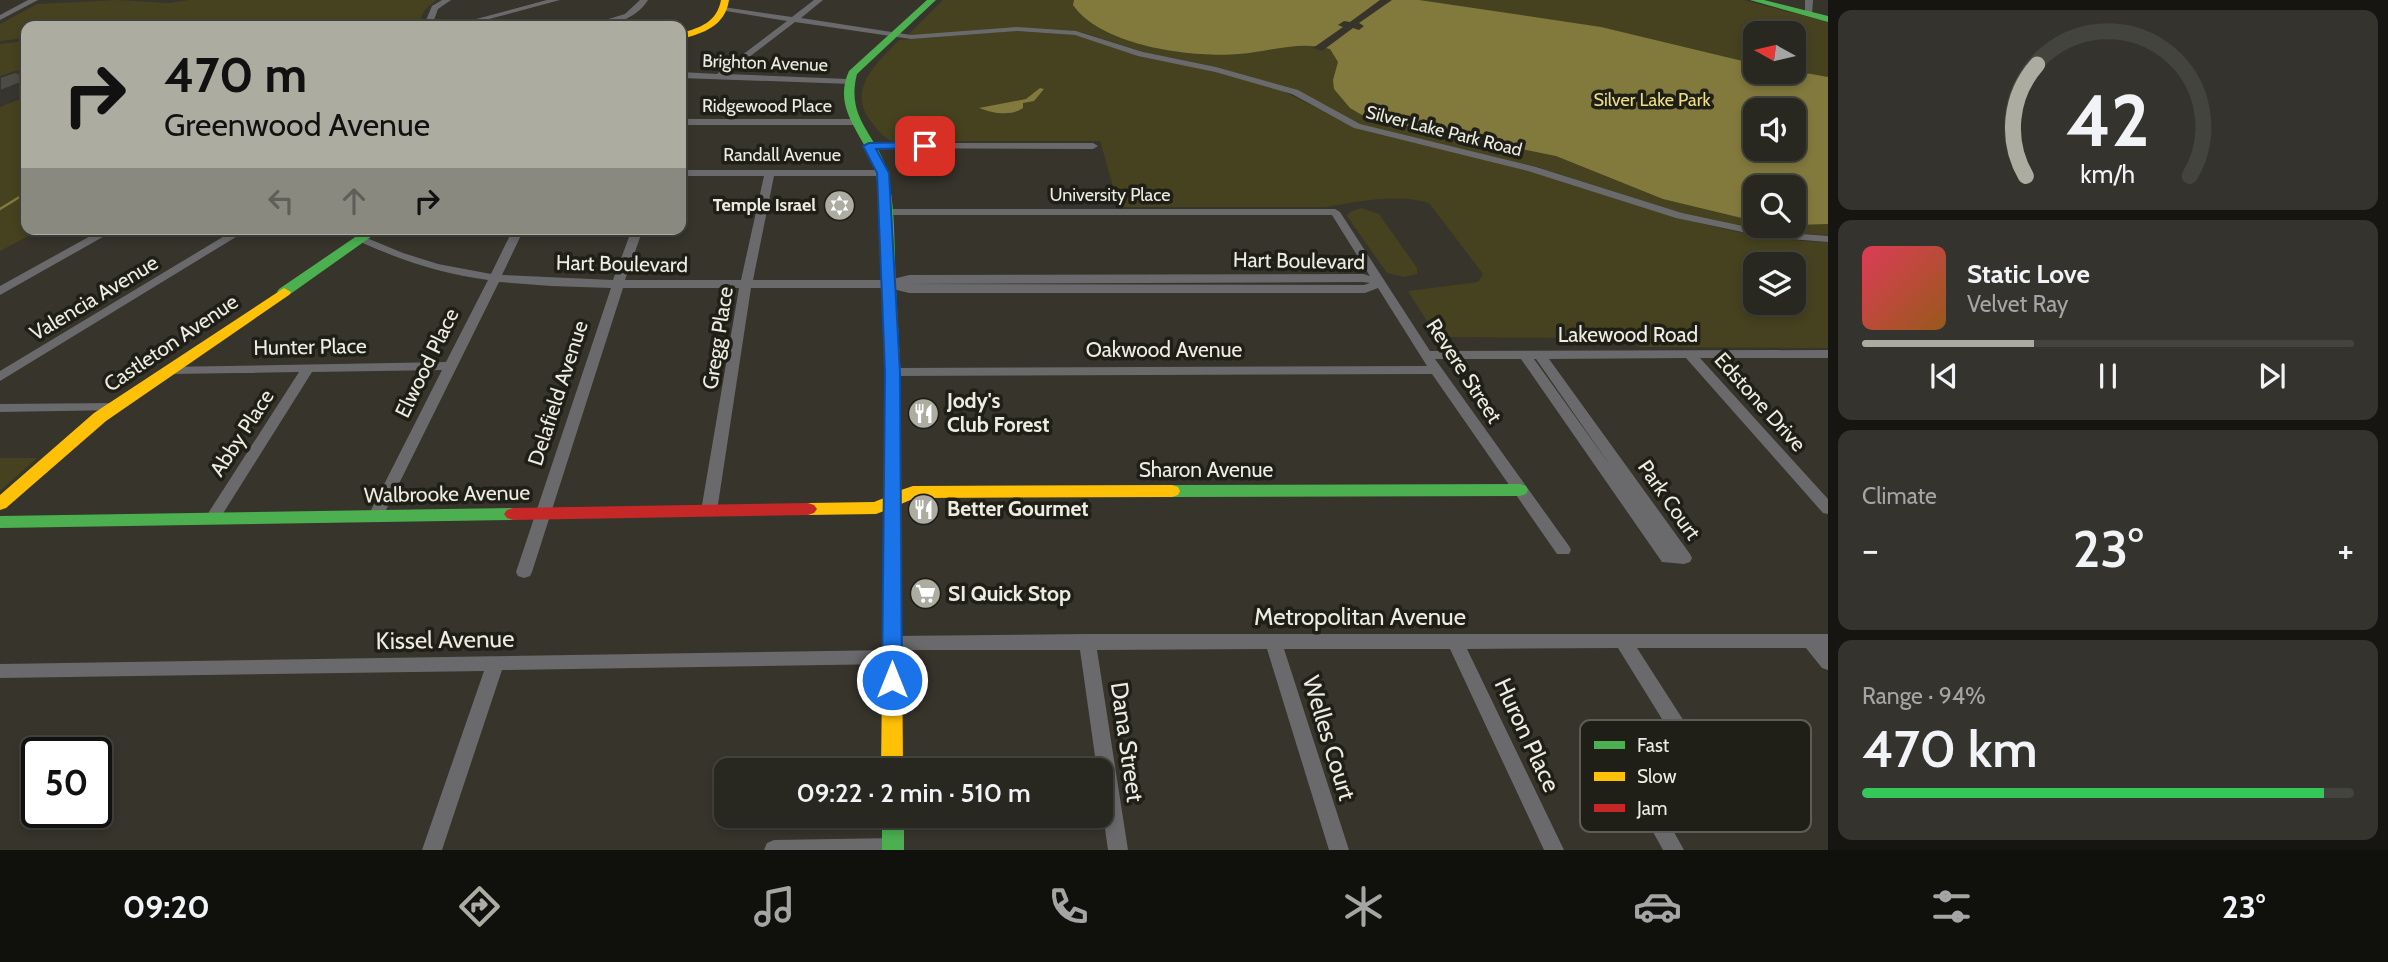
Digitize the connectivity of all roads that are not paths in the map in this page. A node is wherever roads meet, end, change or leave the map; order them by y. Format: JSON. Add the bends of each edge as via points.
{"nodes":[{"id":1,"x":447,"y":0,"type":"edge"},
{"id":2,"x":556,"y":0,"type":"edge"},
{"id":3,"x":644,"y":0,"type":"edge"},
{"id":4,"x":819,"y":0,"type":"edge"},
{"id":5,"x":932,"y":0,"type":"edge"},
{"id":6,"x":1754,"y":0,"type":"edge"},
{"id":7,"x":30,"y":2,"type":"edge"},
{"id":8,"x":8,"y":5,"type":"dead end"},
{"id":9,"x":725,"y":5,"type":"edge"},
{"id":10,"x":1809,"y":7,"type":"edge"},
{"id":11,"x":0,"y":18,"type":"edge"},
{"id":12,"x":793,"y":19,"type":"junction"},
{"id":13,"x":1828,"y":19,"type":"edge"},
{"id":14,"x":431,"y":21,"type":"edge"},
{"id":15,"x":474,"y":21,"type":"edge"},
{"id":16,"x":605,"y":21,"type":"edge"},
{"id":17,"x":686,"y":34,"type":"edge"},
{"id":18,"x":893,"y":35,"type":"junction"},
{"id":19,"x":686,"y":75,"type":"edge"},
{"id":20,"x":718,"y":77,"type":"junction"},
{"id":21,"x":848,"y":82,"type":"junction"},
{"id":22,"x":686,"y":122,"type":"edge"},
{"id":23,"x":853,"y":122,"type":"junction"},
{"id":24,"x":869,"y":146,"type":"junction"},
{"id":25,"x":1093,"y":146,"type":"dead end"},
{"id":26,"x":686,"y":173,"type":"edge"},
{"id":27,"x":770,"y":173,"type":"junction"},
{"id":28,"x":883,"y":173,"type":"junction"},
{"id":29,"x":885,"y":212,"type":"junction"},
{"id":30,"x":1335,"y":212,"type":"joint"},
{"id":31,"x":101,"y":235,"type":"edge"},
{"id":32,"x":234,"y":235,"type":"edge"},
{"id":33,"x":368,"y":235,"type":"edge"},
{"id":34,"x":371,"y":235,"type":"edge"},
{"id":35,"x":516,"y":235,"type":"edge"},
{"id":36,"x":636,"y":235,"type":"edge"},
{"id":37,"x":1828,"y":239,"type":"edge"},
{"id":38,"x":492,"y":279,"type":"junction"},
{"id":39,"x":1382,"y":283,"type":"junction"},
{"id":40,"x":618,"y":284,"type":"junction"},
{"id":41,"x":746,"y":284,"type":"junction"},
{"id":42,"x":889,"y":284,"type":"junction"},
{"id":43,"x":0,"y":290,"type":"edge"},
{"id":44,"x":1689,"y":354,"type":"junction"},
{"id":45,"x":1828,"y":354,"type":"edge"},
{"id":46,"x":1427,"y":355,"type":"junction"},
{"id":47,"x":1532,"y":355,"type":"junction"},
{"id":48,"x":450,"y":366,"type":"junction"},
{"id":49,"x":308,"y":368,"type":"junction"},
{"id":50,"x":170,"y":370,"type":"junction"},
{"id":51,"x":1436,"y":370,"type":"junction"},
{"id":52,"x":893,"y":372,"type":"junction"},
{"id":53,"x":0,"y":377,"type":"edge"},
{"id":54,"x":116,"y":407,"type":"junction"},
{"id":55,"x":0,"y":408,"type":"edge"},
{"id":56,"x":1520,"y":490,"type":"junction"},
{"id":57,"x":894,"y":501,"type":"junction"},
{"id":58,"x":0,"y":503,"type":"edge"},
{"id":59,"x":1828,"y":509,"type":"edge"},
{"id":60,"x":709,"y":511,"type":"junction"},
{"id":61,"x":542,"y":513,"type":"junction"},
{"id":62,"x":376,"y":516,"type":"junction"},
{"id":63,"x":212,"y":519,"type":"junction"},
{"id":64,"x":0,"y":522,"type":"edge"},
{"id":65,"x":1563,"y":550,"type":"dead end"},
{"id":66,"x":524,"y":572,"type":"dead end"},
{"id":67,"x":1087,"y":641,"type":"junction"},
{"id":68,"x":1273,"y":641,"type":"junction"},
{"id":69,"x":1455,"y":641,"type":"junction"},
{"id":70,"x":1623,"y":641,"type":"junction"},
{"id":71,"x":1819,"y":641,"type":"edge"},
{"id":72,"x":892,"y":650,"type":"junction"},
{"id":73,"x":1828,"y":663,"type":"edge"},
{"id":74,"x":495,"y":664,"type":"junction"},
{"id":75,"x":0,"y":671,"type":"edge"},
{"id":76,"x":1673,"y":720,"type":"edge"},
{"id":77,"x":892,"y":758,"type":"edge"},
{"id":78,"x":893,"y":828,"type":"edge"},
{"id":79,"x":1664,"y":832,"type":"edge"},
{"id":80,"x":893,"y":849,"type":"edge"},
{"id":81,"x":432,"y":850,"type":"edge"},
{"id":82,"x":774,"y":850,"type":"edge"},
{"id":83,"x":1118,"y":850,"type":"edge"},
{"id":84,"x":1339,"y":850,"type":"edge"},
{"id":85,"x":1554,"y":850,"type":"edge"},
{"id":86,"x":1674,"y":850,"type":"edge"}],
"edges":[{"from":1,"to":14,"type":"street","via":[[432,13]]},
{"from":2,"to":15,"type":"street"},
{"from":3,"to":16,"type":"street","via":[[635,12]]},
{"from":4,"to":12,"type":"street"},
{"from":5,"to":18,"type":"street"},
{"from":6,"to":10,"type":"street"},
{"from":7,"to":8,"type":"street"},
{"from":7,"to":11,"type":"street"},
{"from":9,"to":12,"type":"street","name":"Silver Lake Park Road"},
{"from":9,"to":17,"type":"street","via":[[724,16],[715,23]]},
{"from":10,"to":13,"type":"street"},
{"from":12,"to":18,"type":"street","name":"Silver Lake Park Road"},
{"from":12,"to":20,"type":"street"},
{"from":18,"to":21,"type":"street"},
{"from":18,"to":37,"type":"street","name":"Silver Lake Park Road","via":[[930,38],[1017,29],[1083,34],[1141,54],[1295,92],[1365,128],[1532,169],[1681,216],[1766,234]]},
{"from":19,"to":20,"type":"street","name":"Brighton Avenue"},
{"from":20,"to":21,"type":"street","name":"Brighton Avenue"},
{"from":21,"to":23,"type":"street"},
{"from":22,"to":23,"type":"street","name":"Ridgewood Place"},
{"from":23,"to":24,"type":"street"},
{"from":24,"to":25,"type":"street"},
{"from":24,"to":28,"type":"street"},
{"from":26,"to":27,"type":"street","name":"Randall Avenue"},
{"from":27,"to":28,"type":"street","name":"Randall Avenue"},
{"from":27,"to":41,"type":"street","name":"Gregg Place"},
{"from":28,"to":29,"type":"street"},
{"from":29,"to":30,"type":"street","name":"University Place"},
{"from":29,"to":42,"type":"street"},
{"from":30,"to":39,"type":"street","name":"Revere Street"},
{"from":31,"to":43,"type":"street"},
{"from":32,"to":53,"type":"street","name":"Valencia Avenue"},
{"from":33,"to":50,"type":"street","name":"Castleton Avenue"},
{"from":34,"to":38,"type":"street","name":"Hart Boulevard","via":[[420,263]]},
{"from":35,"to":38,"type":"street","name":"Elwood Place"},
{"from":36,"to":40,"type":"street","name":"Delafield Avenue"},
{"from":38,"to":40,"type":"street","name":"Hart Boulevard"},
{"from":38,"to":48,"type":"street","name":"Elwood Place"},
{"from":39,"to":42,"type":"street","name":"Hart Boulevard","via":[[1368,289],[909,289]]},
{"from":39,"to":46,"type":"street","name":"Revere Street"},
{"from":40,"to":41,"type":"street","name":"Hart Boulevard"},
{"from":40,"to":61,"type":"street","name":"Delafield Avenue"},
{"from":41,"to":42,"type":"street","name":"Hart Boulevard"},
{"from":41,"to":60,"type":"street","name":"Gregg Place"},
{"from":42,"to":52,"type":"street"},
{"from":44,"to":45,"type":"street","name":"Lakewood Road"},
{"from":44,"to":47,"type":"street","name":"Lakewood Road"},
{"from":44,"to":59,"type":"street","name":"Edstone Drive"},
{"from":46,"to":47,"type":"street","name":"Lakewood Road"},
{"from":46,"to":51,"type":"street","name":"Revere Street"},
{"from":47,"to":47,"type":"street","name":"Park Court","via":[[1668,558],[1684,558]]},
{"from":48,"to":49,"type":"street","name":"Hunter Place"},
{"from":48,"to":62,"type":"street","name":"Elwood Place"},
{"from":49,"to":50,"type":"street","name":"Hunter Place"},
{"from":49,"to":63,"type":"street","name":"Abby Place"},
{"from":50,"to":54,"type":"street","name":"Castleton Avenue"},
{"from":51,"to":52,"type":"street","name":"Oakwood Avenue"},
{"from":51,"to":56,"type":"street","name":"Revere Street"},
{"from":52,"to":57,"type":"street"},
{"from":54,"to":55,"type":"street"},
{"from":54,"to":58,"type":"street","name":"Castleton Avenue","via":[[85,428]]},
{"from":56,"to":57,"type":"street","name":"Sharon Avenue","via":[[914,492]]},
{"from":56,"to":65,"type":"street","name":"Revere Street"},
{"from":57,"to":60,"type":"street","name":"Walbrooke Avenue","via":[[876,508]]},
{"from":57,"to":72,"type":"street"},
{"from":60,"to":61,"type":"street","name":"Walbrooke Avenue"},
{"from":61,"to":62,"type":"street","name":"Walbrooke Avenue"},
{"from":61,"to":66,"type":"street","name":"Delafield Avenue"},
{"from":62,"to":63,"type":"street","name":"Walbrooke Avenue"},
{"from":63,"to":64,"type":"street","name":"Walbrooke Avenue"},
{"from":67,"to":68,"type":"street","name":"Metropolitan Avenue"},
{"from":67,"to":72,"type":"street","name":"Metropolitan Avenue"},
{"from":67,"to":83,"type":"street","name":"Dana Street"},
{"from":68,"to":69,"type":"street","name":"Metropolitan Avenue"},
{"from":68,"to":84,"type":"street","name":"Welles Court"},
{"from":69,"to":70,"type":"street","name":"Metropolitan Avenue"},
{"from":69,"to":85,"type":"street","name":"Huron Place"},
{"from":70,"to":71,"type":"street","name":"Metropolitan Avenue"},
{"from":70,"to":76,"type":"street"},
{"from":71,"to":73,"type":"street"},
{"from":72,"to":74,"type":"street","name":"Kissel Avenue"},
{"from":72,"to":77,"type":"street"},
{"from":74,"to":75,"type":"street","name":"Kissel Avenue"},
{"from":74,"to":81,"type":"street"},
{"from":78,"to":80,"type":"street"},
{"from":79,"to":86,"type":"street"},
{"from":80,"to":82,"type":"street"}]}
